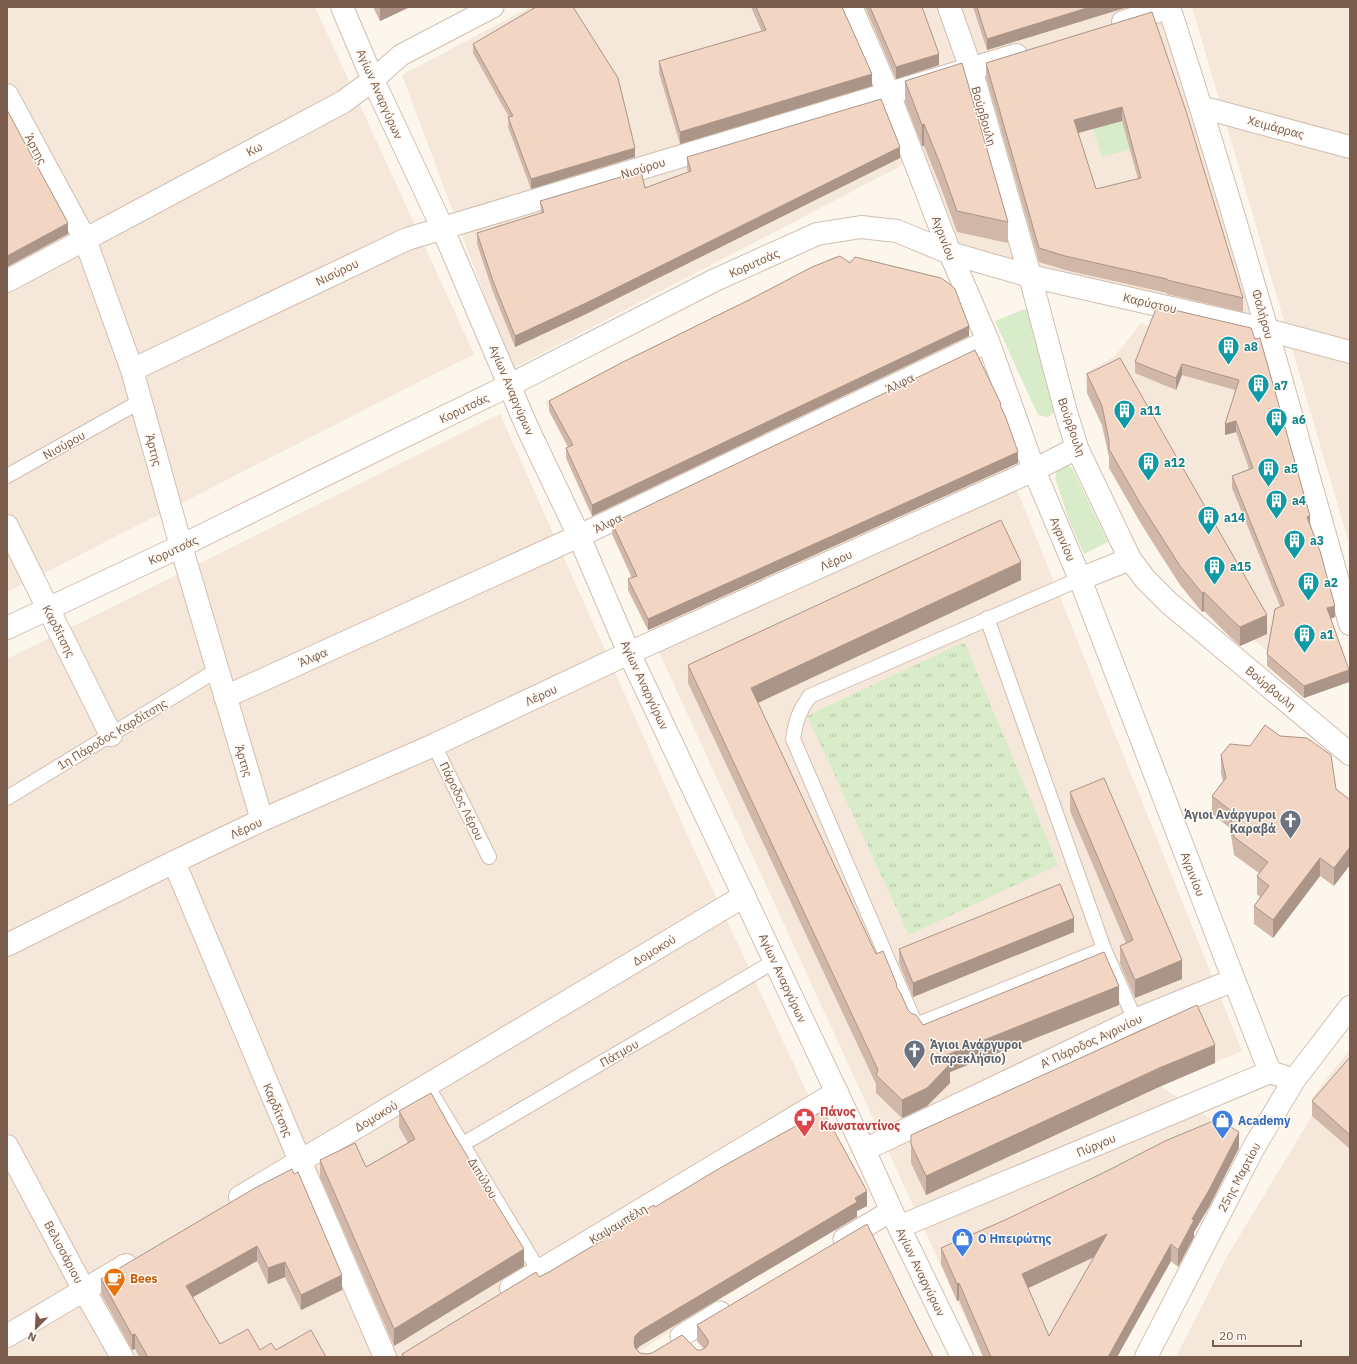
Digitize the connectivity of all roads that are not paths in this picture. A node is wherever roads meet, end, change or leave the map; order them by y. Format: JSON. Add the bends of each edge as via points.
{"nodes":[{"id":1,"x":342,"y":7,"type":"edge"},
{"id":2,"x":493,"y":7,"type":"edge"},
{"id":3,"x":852,"y":7,"type":"edge"},
{"id":4,"x":949,"y":7,"type":"edge"},
{"id":5,"x":1170,"y":7,"type":"edge"},
{"id":6,"x":1101,"y":29,"type":"edge"},
{"id":7,"x":1032,"y":50,"type":"edge"},
{"id":8,"x":971,"y":69,"type":"junction"},
{"id":9,"x":373,"y":80,"type":"junction"},
{"id":10,"x":889,"y":94,"type":"junction"},
{"id":11,"x":7,"y":95,"type":"edge"},
{"id":12,"x":1201,"y":106,"type":"junction"},
{"id":13,"x":1350,"y":147,"type":"edge"},
{"id":14,"x":442,"y":227,"type":"junction"},
{"id":15,"x":85,"y":240,"type":"junction"},
{"id":16,"x":950,"y":254,"type":"junction"},
{"id":17,"x":1030,"y":276,"type":"junction"},
{"id":18,"x":7,"y":281,"type":"edge"},
{"id":19,"x":1268,"y":330,"type":"junction"},
{"id":20,"x":988,"y":341,"type":"junction"},
{"id":21,"x":1350,"y":352,"type":"edge"},
{"id":22,"x":132,"y":370,"type":"junction"},
{"id":23,"x":510,"y":385,"type":"junction"},
{"id":24,"x":141,"y":401,"type":"junction"},
{"id":25,"x":1077,"y":448,"type":"junction"},
{"id":26,"x":1034,"y":470,"type":"junction"},
{"id":27,"x":7,"y":476,"type":"edge"},
{"id":28,"x":7,"y":526,"type":"edge"},
{"id":29,"x":579,"y":536,"type":"junction"},
{"id":30,"x":181,"y":546,"type":"junction"},
{"id":31,"x":1130,"y":559,"type":"junction"},
{"id":32,"x":1080,"y":579,"type":"junction"},
{"id":33,"x":47,"y":608,"type":"junction"},
{"id":34,"x":987,"y":618,"type":"junction"},
{"id":35,"x":1350,"y":624,"type":"edge"},
{"id":36,"x":7,"y":628,"type":"edge"},
{"id":37,"x":629,"y":653,"type":"junction"},
{"id":38,"x":217,"y":670,"type":"junction"},
{"id":39,"x":225,"y":697,"type":"junction"},
{"id":40,"x":111,"y":735,"type":"junction"},
{"id":41,"x":434,"y":745,"type":"junction"},
{"id":42,"x":1350,"y":754,"type":"edge"},
{"id":43,"x":7,"y":798,"type":"edge"},
{"id":44,"x":262,"y":820,"type":"junction"},
{"id":45,"x":489,"y":857,"type":"dead end"},
{"id":46,"x":174,"y":862,"type":"junction"},
{"id":47,"x":744,"y":896,"type":"junction"},
{"id":48,"x":7,"y":946,"type":"edge"},
{"id":49,"x":1104,"y":949,"type":"junction"},
{"id":50,"x":776,"y":961,"type":"junction"},
{"id":51,"x":1234,"y":980,"type":"junction"},
{"id":52,"x":1350,"y":1007,"type":"edge"},
{"id":53,"x":1135,"y":1020,"type":"junction"},
{"id":54,"x":1270,"y":1072,"type":"junction"},
{"id":55,"x":1294,"y":1080,"type":"junction"},
{"id":56,"x":426,"y":1086,"type":"junction"},
{"id":57,"x":836,"y":1092,"type":"junction"},
{"id":58,"x":463,"y":1144,"type":"junction"},
{"id":59,"x":7,"y":1146,"type":"edge"},
{"id":60,"x":864,"y":1150,"type":"junction"},
{"id":61,"x":300,"y":1161,"type":"junction"},
{"id":62,"x":226,"y":1206,"type":"edge"},
{"id":63,"x":895,"y":1219,"type":"junction"},
{"id":64,"x":830,"y":1247,"type":"edge"},
{"id":65,"x":145,"y":1254,"type":"edge"},
{"id":66,"x":539,"y":1271,"type":"junction"},
{"id":67,"x":84,"y":1290,"type":"junction"},
{"id":68,"x":492,"y":1300,"type":"edge"},
{"id":69,"x":735,"y":1304,"type":"edge"},
{"id":70,"x":7,"y":1336,"type":"edge"},
{"id":71,"x":678,"y":1343,"type":"edge"},
{"id":72,"x":122,"y":1357,"type":"edge"},
{"id":73,"x":385,"y":1357,"type":"edge"},
{"id":74,"x":962,"y":1357,"type":"edge"},
{"id":75,"x":1146,"y":1357,"type":"edge"}],
"edges":[{"from":1,"to":9,"type":"street","name":"Αγίων Αναργύρων"},
{"from":2,"to":9,"type":"street","name":"Κω","via":[[400,55]]},
{"from":3,"to":10,"type":"street","name":"Αγρινίου"},
{"from":4,"to":8,"type":"street","name":"Βούρβουλη"},
{"from":5,"to":6,"type":"street"},
{"from":5,"to":12,"type":"street","name":"Φαλήρου"},
{"from":7,"to":8,"type":"street","name":"Νισύρου"},
{"from":8,"to":10,"type":"street","name":"Νισύρου"},
{"from":8,"to":17,"type":"street","name":"Βούρβουλη"},
{"from":9,"to":14,"type":"street","name":"Αγίων Αναργύρων"},
{"from":9,"to":15,"type":"street","name":"Κω","via":[[343,102]]},
{"from":10,"to":14,"type":"street","name":"Νισύρου"},
{"from":10,"to":16,"type":"street","name":"Αγρινίου"},
{"from":11,"to":15,"type":"street","name":"Άρτης"},
{"from":12,"to":13,"type":"street","name":"Χειμάρρας"},
{"from":12,"to":19,"type":"street","name":"Φαλήρου"},
{"from":14,"to":22,"type":"street","name":"Νισύρου","via":[[407,239]]},
{"from":14,"to":23,"type":"street","name":"Αγίων Αναργύρων"},
{"from":15,"to":18,"type":"street","name":"Κω"},
{"from":15,"to":22,"type":"street","name":"Άρτης"},
{"from":16,"to":17,"type":"street","name":"Καρύστου"},
{"from":16,"to":20,"type":"street","name":"Αγρινίου"},
{"from":16,"to":23,"type":"street","name":"Κορυτσάς","via":[[897,231],[861,227],[817,234],[715,280]]},
{"from":17,"to":19,"type":"street","name":"Καρύστου"},
{"from":17,"to":25,"type":"street","name":"Βούρβουλη"},
{"from":19,"to":21,"type":"street","name":"Καρύστου"},
{"from":19,"to":35,"type":"street","name":"Φαλήρου"},
{"from":20,"to":26,"type":"street","name":"Αγρινίου"},
{"from":20,"to":29,"type":"street","name":"Άλφα"},
{"from":22,"to":24,"type":"street","name":"Άρτης"},
{"from":23,"to":29,"type":"street","name":"Αγίων Αναργύρων"},
{"from":23,"to":30,"type":"street","name":"Κορυτσάς"},
{"from":24,"to":27,"type":"lane","name":"Νισύρου"},
{"from":24,"to":30,"type":"street","name":"Άρτης"},
{"from":25,"to":26,"type":"street","name":"Λέρου"},
{"from":25,"to":31,"type":"street","name":"Βούρβουλη"},
{"from":26,"to":32,"type":"street","name":"Αγρινίου"},
{"from":26,"to":37,"type":"street","name":"Λέρου"},
{"from":28,"to":33,"type":"street","name":"Καρδίτσης"},
{"from":29,"to":37,"type":"street","name":"Αγίων Αναργύρων"},
{"from":29,"to":39,"type":"street","name":"Άλφα"},
{"from":30,"to":33,"type":"street","name":"Κορυτσάς"},
{"from":30,"to":38,"type":"street","name":"Άρτης"},
{"from":31,"to":32,"type":"street"},
{"from":31,"to":42,"type":"street","name":"Βούρβουλη","via":[[1145,579],[1169,602]]},
{"from":32,"to":34,"type":"lane"},
{"from":32,"to":51,"type":"street","name":"Αγρινίου"},
{"from":33,"to":36,"type":"street","name":"Κορυτσάς"},
{"from":33,"to":40,"type":"street","name":"Καρδίτσης"},
{"from":34,"to":49,"type":"lane"},
{"from":34,"to":49,"type":"lane","via":[[810,696],[797,718],[793,738],[916,1025]]},
{"from":37,"to":41,"type":"street","name":"Λέρου"},
{"from":37,"to":47,"type":"street","name":"Αγίων Αναργύρων"},
{"from":38,"to":39,"type":"street","name":"Άρτης"},
{"from":38,"to":40,"type":"lane","name":"1η Πάροδος Καρδίτσης"},
{"from":39,"to":44,"type":"street","name":"Άρτης"},
{"from":40,"to":43,"type":"lane","name":"1η Πάροδος Καρδίτσης"},
{"from":41,"to":44,"type":"street","name":"Λέρου"},
{"from":41,"to":45,"type":"lane","name":"Πάροδος Λέρου"},
{"from":44,"to":46,"type":"street","name":"Λέρου"},
{"from":46,"to":48,"type":"street","name":"Λέρου"},
{"from":46,"to":61,"type":"street","name":"Καρδίτσης"},
{"from":47,"to":50,"type":"street","name":"Αγίων Αναργύρων"},
{"from":47,"to":56,"type":"street","name":"Δομοκού"},
{"from":49,"to":53,"type":"lane"},
{"from":50,"to":57,"type":"street","name":"Αγίων Αναργύρων"},
{"from":50,"to":58,"type":"lane","name":"Πάτμου"},
{"from":51,"to":53,"type":"street","name":"Α' Πάροδος Αγρινίου"},
{"from":51,"to":54,"type":"street","name":"Αγρινίου"},
{"from":52,"to":55,"type":"street","name":"25ης Μαρτίου"},
{"from":53,"to":60,"type":"street","name":"Α' Πάροδος Αγρινίου"},
{"from":54,"to":55,"type":"street"},
{"from":54,"to":63,"type":"street","name":"Πύργου"},
{"from":55,"to":75,"type":"street","name":"25ης Μαρτίου","via":[[1247,1160]]},
{"from":56,"to":58,"type":"lane","name":"Διπύλου"},
{"from":56,"to":61,"type":"street","name":"Δομοκού"},
{"from":57,"to":60,"type":"street","name":"Αγίων Αναργύρων"},
{"from":57,"to":66,"type":"street","name":"Καψαμπέλη"},
{"from":58,"to":66,"type":"lane","name":"Διπύλου"},
{"from":59,"to":67,"type":"street","name":"Βελισσάριου"},
{"from":60,"to":63,"type":"street","name":"Αγίων Αναργύρων"},
{"from":61,"to":62,"type":"street","name":"Δομοκού"},
{"from":61,"to":73,"type":"street","name":"Καρδίτσης"},
{"from":63,"to":64,"type":"street","name":"Πύργου"},
{"from":63,"to":74,"type":"street","name":"Αγίων Αναργύρων"},
{"from":65,"to":67,"type":"street"},
{"from":66,"to":68,"type":"street","name":"Καψαμπέλη"},
{"from":67,"to":70,"type":"street"},
{"from":67,"to":72,"type":"street","name":"Βελισσάριου"},
{"from":69,"to":71,"type":"street"}]}
